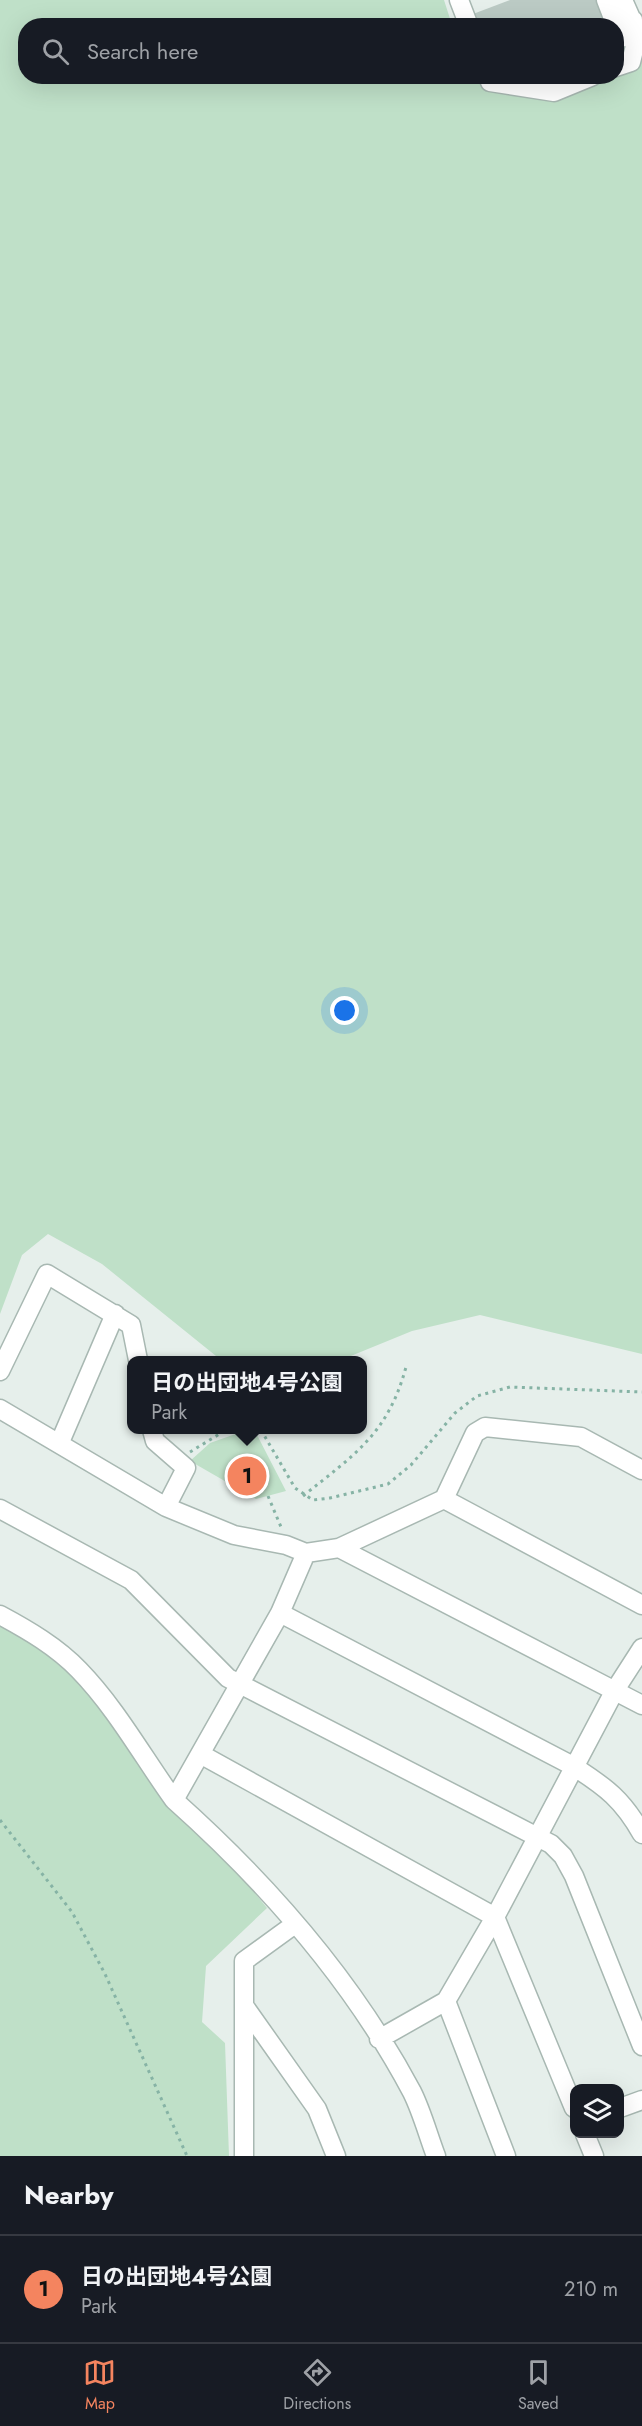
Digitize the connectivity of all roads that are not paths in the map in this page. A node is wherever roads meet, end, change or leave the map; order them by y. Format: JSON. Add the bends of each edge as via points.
{"nodes":[{"id":1,"x":459,"y":0,"type":"edge"},
{"id":2,"x":606,"y":0,"type":"edge"},
{"id":3,"x":623,"y":0,"type":"edge"},
{"id":4,"x":466,"y":18,"type":"edge"},
{"id":5,"x":618,"y":18,"type":"edge"},
{"id":6,"x":622,"y":18,"type":"edge"},
{"id":7,"x":624,"y":25,"type":"edge"},
{"id":8,"x":624,"y":64,"type":"edge"},
{"id":9,"x":496,"y":84,"type":"edge"},
{"id":10,"x":574,"y":84,"type":"edge"},
{"id":11,"x":116,"y":1314,"type":"junction"},
{"id":12,"x":137,"y":1356,"type":"edge"},
{"id":13,"x":0,"y":1371,"type":"edge"},
{"id":14,"x":0,"y":1409,"type":"edge"},
{"id":15,"x":153,"y":1434,"type":"edge"},
{"id":16,"x":60,"y":1442,"type":"junction"},
{"id":17,"x":642,"y":1470,"type":"edge"},
{"id":18,"x":444,"y":1499,"type":"junction"},
{"id":19,"x":166,"y":1507,"type":"junction"},
{"id":20,"x":0,"y":1509,"type":"edge"},
{"id":21,"x":339,"y":1548,"type":"junction"},
{"id":22,"x":306,"y":1553,"type":"junction"},
{"id":23,"x":642,"y":1605,"type":"edge"},
{"id":24,"x":280,"y":1613,"type":"junction"},
{"id":25,"x":0,"y":1615,"type":"edge"},
{"id":26,"x":642,"y":1648,"type":"edge"},
{"id":27,"x":240,"y":1684,"type":"junction"},
{"id":28,"x":615,"y":1690,"type":"junction"},
{"id":29,"x":642,"y":1705,"type":"edge"},
{"id":30,"x":202,"y":1755,"type":"junction"},
{"id":31,"x":573,"y":1767,"type":"junction"},
{"id":32,"x":174,"y":1800,"type":"junction"},
{"id":33,"x":642,"y":1834,"type":"edge"},
{"id":34,"x":537,"y":1835,"type":"junction"},
{"id":35,"x":495,"y":1917,"type":"junction"},
{"id":36,"x":295,"y":1924,"type":"junction"},
{"id":37,"x":446,"y":2001,"type":"junction"},
{"id":38,"x":245,"y":2007,"type":"junction"},
{"id":39,"x":379,"y":2039,"type":"junction"},
{"id":40,"x":642,"y":2046,"type":"edge"},
{"id":41,"x":570,"y":2098,"type":"edge"},
{"id":42,"x":642,"y":2100,"type":"edge"},
{"id":43,"x":624,"y":2107,"type":"edge"},
{"id":44,"x":587,"y":2138,"type":"edge"},
{"id":45,"x":244,"y":2156,"type":"edge"},
{"id":46,"x":336,"y":2156,"type":"edge"},
{"id":47,"x":436,"y":2156,"type":"edge"},
{"id":48,"x":507,"y":2156,"type":"edge"},
{"id":49,"x":594,"y":2156,"type":"edge"}],
"edges":[{"from":1,"to":4,"type":"street"},
{"from":2,"to":5,"type":"street"},
{"from":3,"to":6,"type":"street"},
{"from":7,"to":8,"type":"street","via":[[638,34],[631,62]]},
{"from":9,"to":10,"type":"street","via":[[554,92]]},
{"from":11,"to":12,"type":"street","via":[[131,1325]]},
{"from":11,"to":13,"type":"street","via":[[47,1274]]},
{"from":11,"to":16,"type":"street"},
{"from":14,"to":16,"type":"street"},
{"from":15,"to":19,"type":"street","via":[[155,1442],[186,1468]]},
{"from":16,"to":19,"type":"street"},
{"from":17,"to":18,"type":"street","via":[[581,1437],[484,1427],[475,1433]]},
{"from":18,"to":21,"type":"street"},
{"from":18,"to":23,"type":"street"},
{"from":19,"to":22,"type":"street","via":[[234,1534]]},
{"from":20,"to":27,"type":"street","via":[[131,1580],[228,1678]]},
{"from":21,"to":22,"type":"street"},
{"from":21,"to":28,"type":"street"},
{"from":22,"to":24,"type":"street"},
{"from":24,"to":27,"type":"street"},
{"from":24,"to":31,"type":"street"},
{"from":25,"to":32,"type":"street","via":[[33,1632],[79,1669]]},
{"from":26,"to":28,"type":"street"},
{"from":27,"to":30,"type":"street"},
{"from":27,"to":34,"type":"street"},
{"from":28,"to":29,"type":"street"},
{"from":28,"to":31,"type":"street"},
{"from":30,"to":32,"type":"street"},
{"from":30,"to":35,"type":"street"},
{"from":31,"to":33,"type":"street","via":[[606,1787],[627,1808]]},
{"from":31,"to":34,"type":"street"},
{"from":32,"to":36,"type":"street","via":[[227,1849]]},
{"from":34,"to":35,"type":"street"},
{"from":34,"to":40,"type":"street","via":[[563,1856],[574,1876]]},
{"from":35,"to":37,"type":"street"},
{"from":35,"to":41,"type":"street"},
{"from":36,"to":38,"type":"street","via":[[244,1961]]},
{"from":36,"to":39,"type":"street","via":[[366,2015]]},
{"from":37,"to":39,"type":"street"},
{"from":37,"to":48,"type":"street"},
{"from":38,"to":45,"type":"street"},
{"from":38,"to":46,"type":"street","via":[[317,2109]]},
{"from":39,"to":47,"type":"street","via":[[413,2094]]},
{"from":42,"to":43,"type":"street"},
{"from":44,"to":49,"type":"street"}]}
